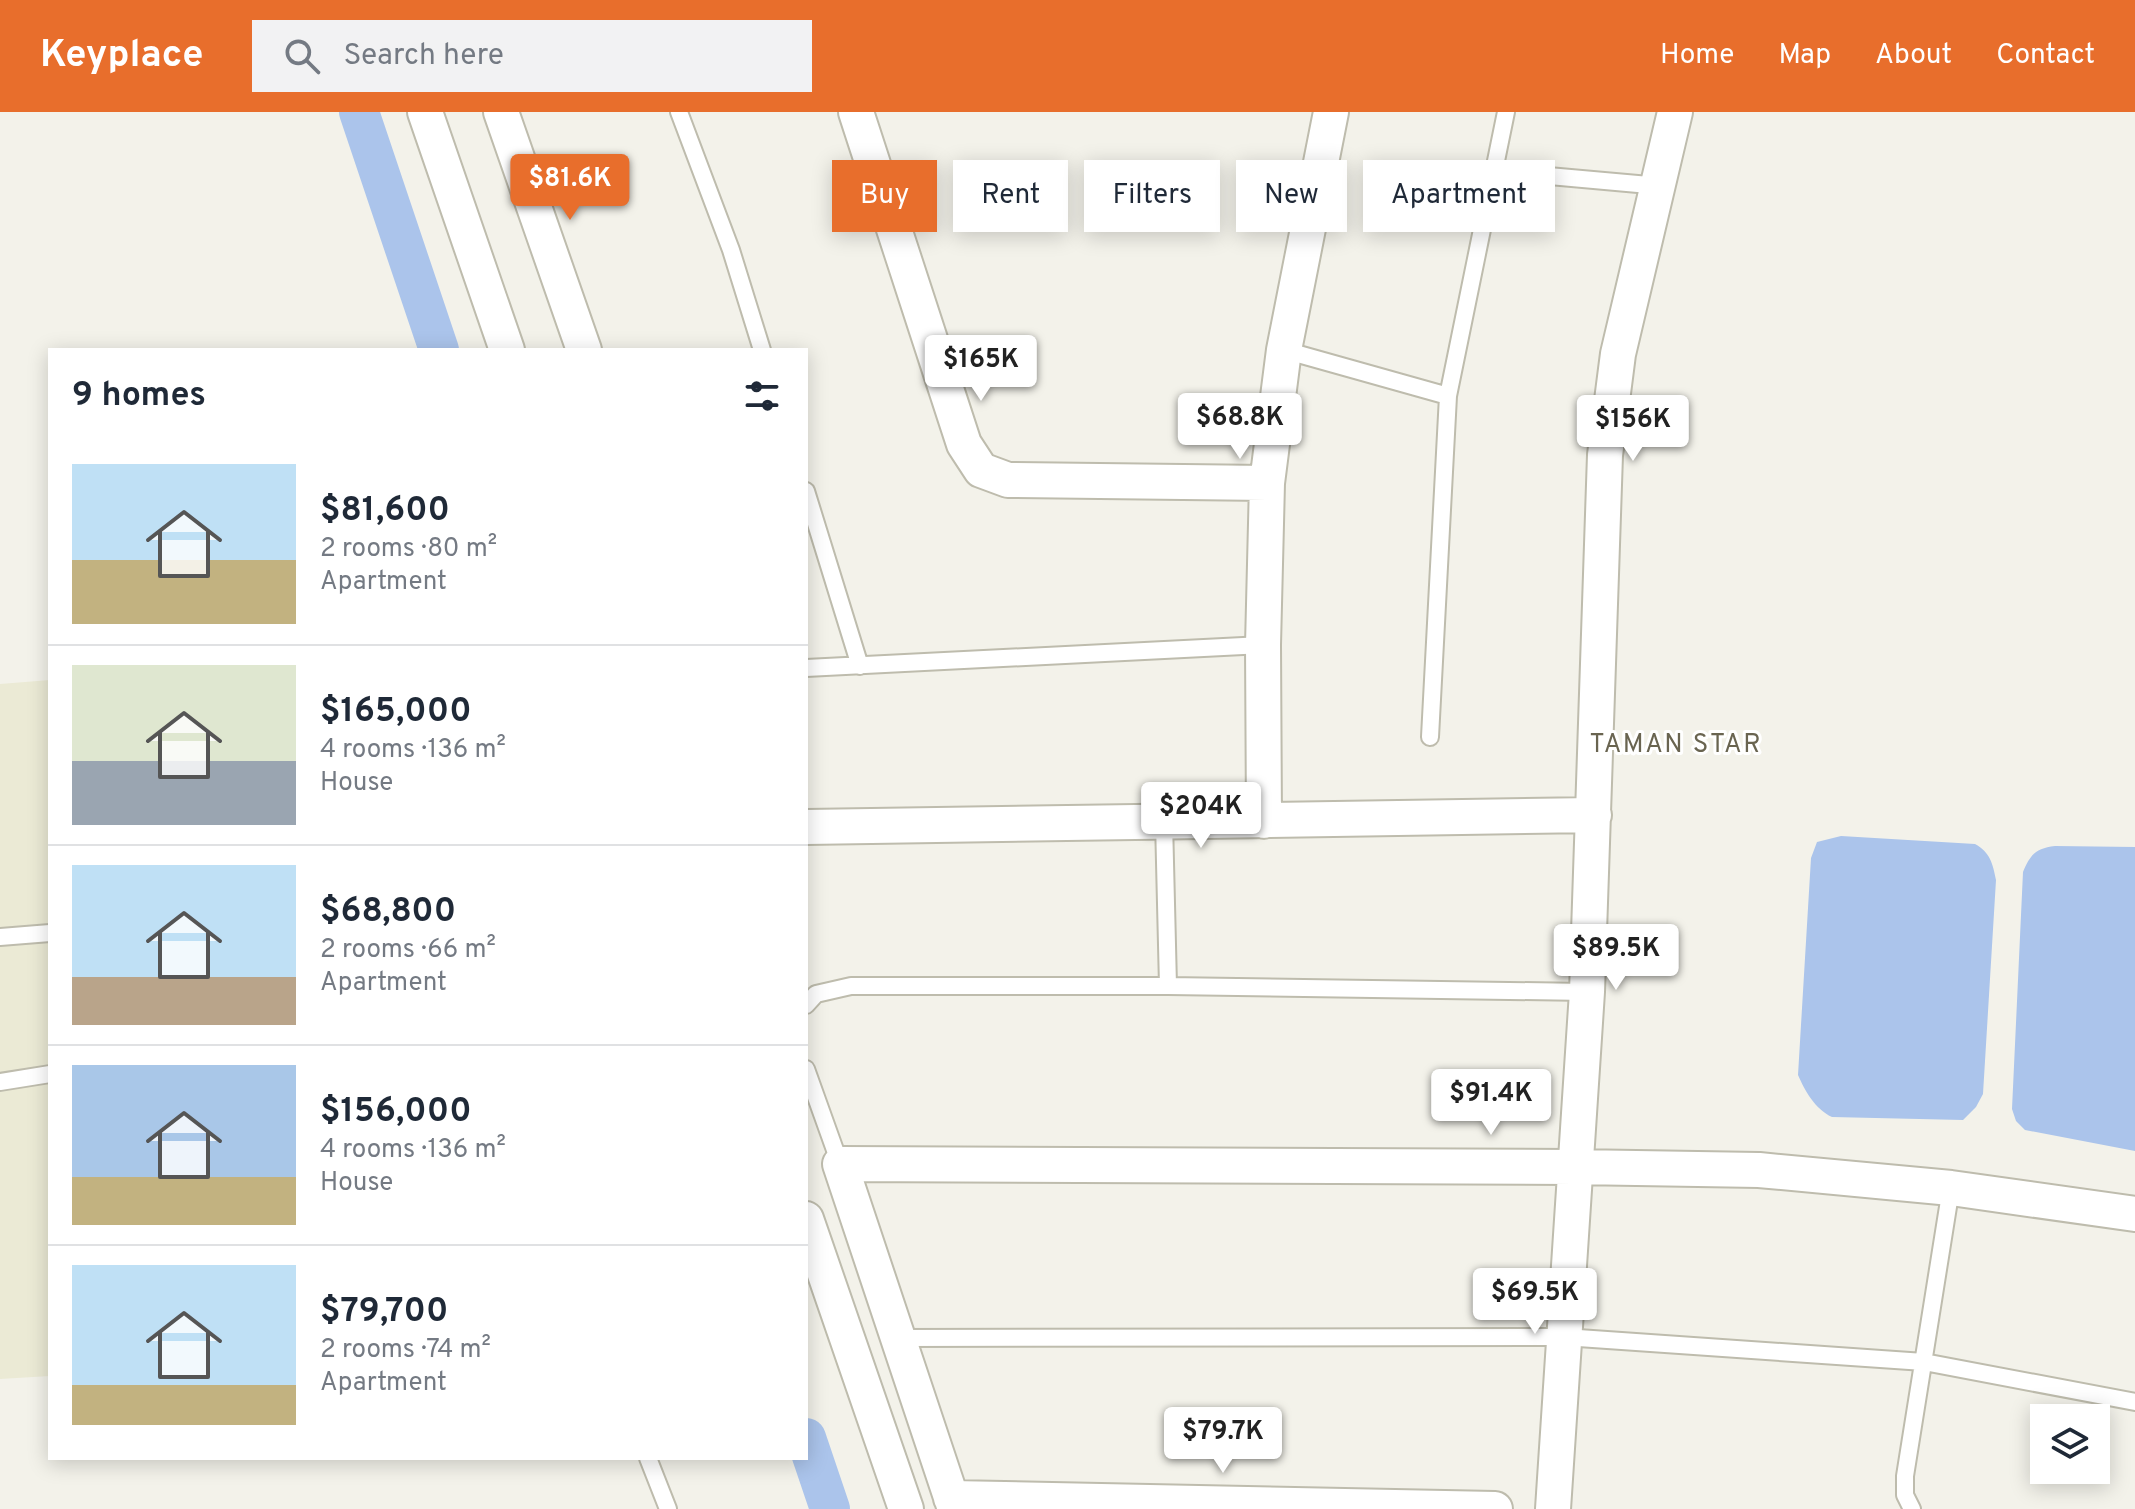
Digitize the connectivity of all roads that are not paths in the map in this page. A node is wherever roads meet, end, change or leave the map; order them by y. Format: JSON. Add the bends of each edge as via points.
{"nodes":[{"id":1,"x":425,"y":112,"type":"edge"},
{"id":2,"x":501,"y":112,"type":"edge"},
{"id":3,"x":679,"y":112,"type":"edge"},
{"id":4,"x":856,"y":112,"type":"edge"},
{"id":5,"x":1331,"y":112,"type":"edge"},
{"id":6,"x":1506,"y":112,"type":"edge"},
{"id":7,"x":1675,"y":112,"type":"edge"},
{"id":8,"x":1496,"y":160,"type":"edge"},
{"id":9,"x":1555,"y":177,"type":"edge"},
{"id":10,"x":1660,"y":186,"type":"junction"},
{"id":11,"x":1482,"y":232,"type":"edge"},
{"id":12,"x":506,"y":348,"type":"edge"},
{"id":13,"x":583,"y":348,"type":"edge"},
{"id":14,"x":761,"y":348,"type":"edge"},
{"id":15,"x":1284,"y":350,"type":"junction"},
{"id":16,"x":1448,"y":396,"type":"junction"},
{"id":17,"x":1267,"y":483,"type":"junction"},
{"id":18,"x":808,"y":497,"type":"edge"},
{"id":19,"x":1263,"y":645,"type":"junction"},
{"id":20,"x":860,"y":666,"type":"junction"},
{"id":21,"x":808,"y":668,"type":"edge"},
{"id":22,"x":1430,"y":737,"type":"dead end"},
{"id":23,"x":1594,"y":815,"type":"junction"},
{"id":24,"x":1164,"y":821,"type":"junction"},
{"id":25,"x":1264,"y":821,"type":"junction"},
{"id":26,"x":808,"y":827,"type":"edge"},
{"id":27,"x":48,"y":933,"type":"edge"},
{"id":28,"x":0,"y":937,"type":"edge"},
{"id":29,"x":1168,"y":986,"type":"junction"},
{"id":30,"x":1587,"y":992,"type":"junction"},
{"id":31,"x":808,"y":1003,"type":"edge"},
{"id":32,"x":48,"y":1074,"type":"edge"},
{"id":33,"x":808,"y":1075,"type":"edge"},
{"id":34,"x":0,"y":1082,"type":"edge"},
{"id":35,"x":840,"y":1164,"type":"junction"},
{"id":36,"x":1575,"y":1167,"type":"junction"},
{"id":37,"x":1951,"y":1188,"type":"junction"},
{"id":38,"x":2135,"y":1214,"type":"edge"},
{"id":39,"x":808,"y":1225,"type":"edge"},
{"id":40,"x":1564,"y":1337,"type":"junction"},
{"id":41,"x":898,"y":1338,"type":"junction"},
{"id":42,"x":1924,"y":1362,"type":"junction"},
{"id":43,"x":2135,"y":1402,"type":"edge"},
{"id":44,"x":649,"y":1460,"type":"edge"},
{"id":45,"x":953,"y":1504,"type":"edge"},
{"id":46,"x":668,"y":1509,"type":"edge"},
{"id":47,"x":906,"y":1509,"type":"edge"},
{"id":48,"x":1495,"y":1509,"type":"edge"},
{"id":49,"x":1553,"y":1509,"type":"edge"},
{"id":50,"x":1912,"y":1509,"type":"edge"}],
"edges":[{"from":1,"to":12,"type":"street"},
{"from":2,"to":13,"type":"street"},
{"from":3,"to":14,"type":"lane"},
{"from":4,"to":17,"type":"street","via":[[964,444],[981,470],[1008,480]]},
{"from":5,"to":15,"type":"street"},
{"from":6,"to":8,"type":"lane"},
{"from":7,"to":10,"type":"street"},
{"from":9,"to":10,"type":"lane"},
{"from":10,"to":23,"type":"street","via":[[1618,354],[1607,431]]},
{"from":11,"to":16,"type":"lane"},
{"from":15,"to":16,"type":"lane"},
{"from":15,"to":17,"type":"street"},
{"from":16,"to":22,"type":"lane"},
{"from":17,"to":19,"type":"street"},
{"from":18,"to":20,"type":"lane"},
{"from":19,"to":20,"type":"lane"},
{"from":19,"to":25,"type":"street"},
{"from":20,"to":21,"type":"lane"},
{"from":23,"to":25,"type":"street"},
{"from":23,"to":30,"type":"street"},
{"from":24,"to":25,"type":"street"},
{"from":24,"to":26,"type":"street"},
{"from":24,"to":29,"type":"lane"},
{"from":27,"to":28,"type":"lane"},
{"from":29,"to":30,"type":"lane"},
{"from":29,"to":31,"type":"lane","via":[[851,986],[816,994]]},
{"from":30,"to":36,"type":"street"},
{"from":32,"to":34,"type":"lane"},
{"from":33,"to":35,"type":"lane"},
{"from":35,"to":36,"type":"street"},
{"from":35,"to":41,"type":"street"},
{"from":36,"to":37,"type":"street","via":[[1759,1170]]},
{"from":36,"to":40,"type":"street"},
{"from":37,"to":38,"type":"street"},
{"from":37,"to":42,"type":"lane"},
{"from":39,"to":47,"type":"street"},
{"from":40,"to":41,"type":"lane"},
{"from":40,"to":42,"type":"lane"},
{"from":40,"to":49,"type":"street"},
{"from":41,"to":45,"type":"street"},
{"from":42,"to":43,"type":"lane"},
{"from":42,"to":50,"type":"lane","via":[[1905,1476]]},
{"from":44,"to":46,"type":"lane"},
{"from":45,"to":48,"type":"street"}]}
